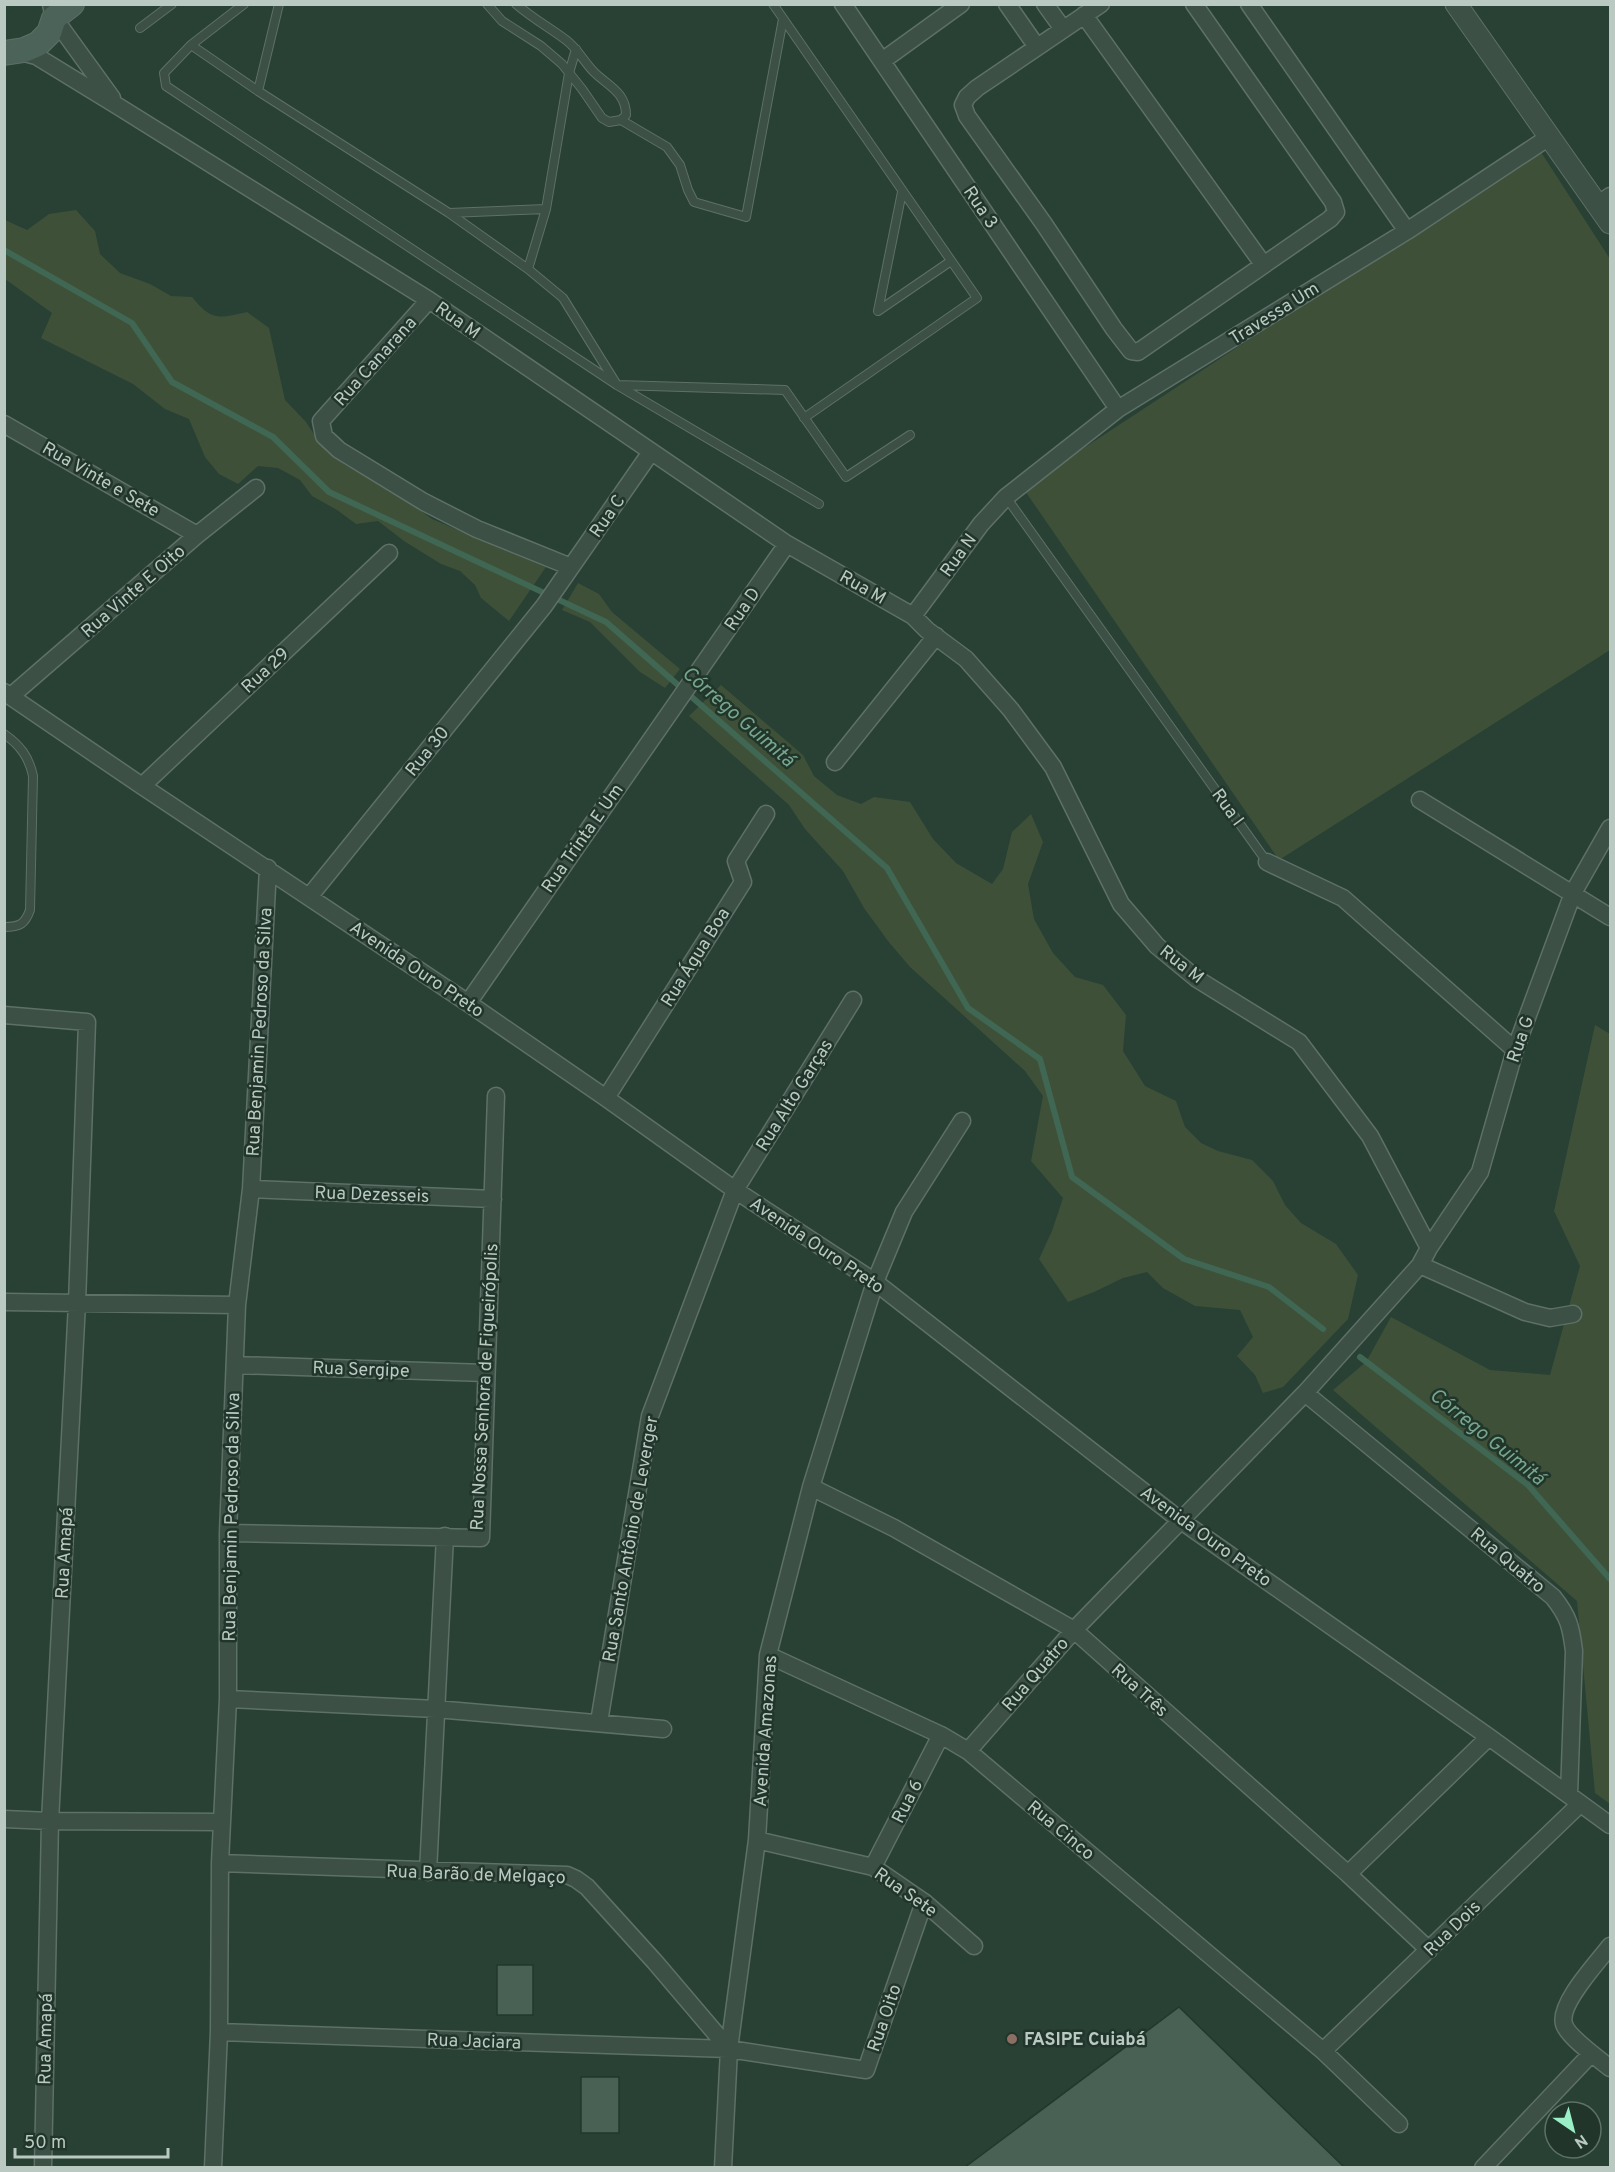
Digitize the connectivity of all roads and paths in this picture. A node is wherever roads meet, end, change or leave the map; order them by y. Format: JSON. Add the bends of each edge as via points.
{"nodes":[{"id":1,"x":172,"y":4,"type":"edge"},
{"id":2,"x":244,"y":4,"type":"edge"},
{"id":3,"x":279,"y":4,"type":"edge"},
{"id":4,"x":487,"y":4,"type":"edge"},
{"id":5,"x":516,"y":4,"type":"edge"},
{"id":6,"x":773,"y":4,"type":"edge"},
{"id":7,"x":843,"y":4,"type":"edge"},
{"id":8,"x":961,"y":4,"type":"edge"},
{"id":9,"x":1007,"y":4,"type":"edge"},
{"id":10,"x":1045,"y":4,"type":"edge"},
{"id":11,"x":1101,"y":4,"type":"edge"},
{"id":12,"x":1194,"y":4,"type":"edge"},
{"id":13,"x":1249,"y":4,"type":"edge"},
{"id":14,"x":1460,"y":6,"type":"edge"},
{"id":15,"x":59,"y":9,"type":"edge"},
{"id":16,"x":1084,"y":15,"type":"junction"},
{"id":17,"x":783,"y":19,"type":"junction"},
{"id":18,"x":140,"y":28,"type":"dead end"},
{"id":19,"x":1063,"y":29,"type":"junction"},
{"id":20,"x":191,"y":45,"type":"junction"},
{"id":21,"x":1037,"y":46,"type":"junction"},
{"id":22,"x":576,"y":49,"type":"junction"},
{"id":23,"x":8,"y":50,"type":"edge"},
{"id":24,"x":882,"y":61,"type":"junction"},
{"id":25,"x":569,"y":73,"type":"junction"},
{"id":26,"x":258,"y":91,"type":"junction"},
{"id":27,"x":116,"y":105,"type":"junction"},
{"id":28,"x":621,"y":120,"type":"junction"},
{"id":29,"x":1549,"y":137,"type":"junction"},
{"id":30,"x":902,"y":192,"type":"junction"},
{"id":31,"x":1604,"y":201,"type":"edge"},
{"id":32,"x":546,"y":209,"type":"junction"},
{"id":33,"x":449,"y":213,"type":"junction"},
{"id":34,"x":1611,"y":223,"type":"edge"},
{"id":35,"x":1407,"y":231,"type":"junction"},
{"id":36,"x":951,"y":261,"type":"junction"},
{"id":37,"x":1263,"y":264,"type":"junction"},
{"id":38,"x":528,"y":269,"type":"junction"},
{"id":39,"x":429,"y":300,"type":"junction"},
{"id":40,"x":616,"y":385,"type":"junction"},
{"id":41,"x":1118,"y":409,"type":"junction"},
{"id":42,"x":804,"y":418,"type":"junction"},
{"id":43,"x":4,"y":424,"type":"edge"},
{"id":44,"x":910,"y":435,"type":"dead end"},
{"id":45,"x":651,"y":453,"type":"junction"},
{"id":46,"x":256,"y":488,"type":"dead end"},
{"id":47,"x":1006,"y":497,"type":"junction"},
{"id":48,"x":819,"y":504,"type":"dead end"},
{"id":49,"x":197,"y":535,"type":"junction"},
{"id":50,"x":787,"y":544,"type":"junction"},
{"id":51,"x":388,"y":554,"type":"dead end"},
{"id":52,"x":567,"y":574,"type":"junction"},
{"id":53,"x":544,"y":606,"type":"joint"},
{"id":54,"x":914,"y":616,"type":"junction"},
{"id":55,"x":936,"y":636,"type":"junction"},
{"id":56,"x":697,"y":674,"type":"joint"},
{"id":57,"x":8,"y":694,"type":"edge"},
{"id":58,"x":4,"y":734,"type":"edge"},
{"id":59,"x":835,"y":762,"type":"dead end"},
{"id":60,"x":141,"y":786,"type":"junction"},
{"id":61,"x":1420,"y":800,"type":"dead end"},
{"id":62,"x":766,"y":814,"type":"dead end"},
{"id":63,"x":1611,"y":828,"type":"edge"},
{"id":64,"x":1267,"y":862,"type":"joint"},
{"id":65,"x":268,"y":868,"type":"junction"},
{"id":66,"x":1573,"y":893,"type":"junction"},
{"id":67,"x":309,"y":897,"type":"junction"},
{"id":68,"x":1611,"y":916,"type":"edge"},
{"id":69,"x":4,"y":927,"type":"edge"},
{"id":70,"x":854,"y":1000,"type":"dead end"},
{"id":71,"x":468,"y":1003,"type":"junction"},
{"id":72,"x":4,"y":1015,"type":"edge"},
{"id":73,"x":1515,"y":1050,"type":"junction"},
{"id":74,"x":496,"y":1096,"type":"dead end"},
{"id":75,"x":606,"y":1098,"type":"junction"},
{"id":76,"x":962,"y":1120,"type":"dead end"},
{"id":77,"x":251,"y":1189,"type":"junction"},
{"id":78,"x":735,"y":1190,"type":"junction"},
{"id":79,"x":493,"y":1199,"type":"junction"},
{"id":80,"x":1429,"y":1248,"type":"junction"},
{"id":81,"x":1420,"y":1265,"type":"junction"},
{"id":82,"x":875,"y":1282,"type":"junction"},
{"id":83,"x":4,"y":1302,"type":"edge"},
{"id":84,"x":77,"y":1303,"type":"junction"},
{"id":85,"x":237,"y":1305,"type":"junction"},
{"id":86,"x":1573,"y":1314,"type":"dead end"},
{"id":87,"x":235,"y":1365,"type":"junction"},
{"id":88,"x":486,"y":1373,"type":"junction"},
{"id":89,"x":1305,"y":1393,"type":"junction"},
{"id":90,"x":811,"y":1487,"type":"junction"},
{"id":91,"x":1180,"y":1520,"type":"junction"},
{"id":92,"x":228,"y":1533,"type":"junction"},
{"id":93,"x":445,"y":1536,"type":"junction"},
{"id":94,"x":1074,"y":1630,"type":"junction"},
{"id":95,"x":768,"y":1655,"type":"junction"},
{"id":96,"x":228,"y":1699,"type":"junction"},
{"id":97,"x":436,"y":1709,"type":"junction"},
{"id":98,"x":599,"y":1722,"type":"junction"},
{"id":99,"x":663,"y":1729,"type":"dead end"},
{"id":100,"x":941,"y":1735,"type":"junction"},
{"id":101,"x":1489,"y":1737,"type":"junction"},
{"id":102,"x":968,"y":1751,"type":"junction"},
{"id":103,"x":1574,"y":1799,"type":"junction"},
{"id":104,"x":4,"y":1819,"type":"edge"},
{"id":105,"x":50,"y":1821,"type":"junction"},
{"id":106,"x":221,"y":1822,"type":"junction"},
{"id":107,"x":1611,"y":1825,"type":"edge"},
{"id":108,"x":757,"y":1840,"type":"junction"},
{"id":109,"x":220,"y":1863,"type":"junction"},
{"id":110,"x":873,"y":1867,"type":"junction"},
{"id":111,"x":428,"y":1872,"type":"junction"},
{"id":112,"x":1348,"y":1874,"type":"junction"},
{"id":113,"x":924,"y":1902,"type":"junction"},
{"id":114,"x":974,"y":1946,"type":"dead end"},
{"id":115,"x":1611,"y":1946,"type":"edge"},
{"id":116,"x":1429,"y":1950,"type":"junction"},
{"id":117,"x":219,"y":2032,"type":"junction"},
{"id":118,"x":729,"y":2049,"type":"junction"},
{"id":119,"x":1323,"y":2051,"type":"junction"},
{"id":120,"x":1591,"y":2054,"type":"junction"},
{"id":121,"x":1611,"y":2068,"type":"edge"},
{"id":122,"x":1399,"y":2124,"type":"dead end"},
{"id":123,"x":42,"y":2168,"type":"edge"},
{"id":124,"x":213,"y":2168,"type":"edge"},
{"id":125,"x":723,"y":2168,"type":"edge"},
{"id":126,"x":1483,"y":2168,"type":"edge"}],
"edges":[{"from":1,"to":18,"type":"lane"},
{"from":2,"to":20,"type":"lane"},
{"from":3,"to":26,"type":"lane"},
{"from":4,"to":25,"type":"lane","via":[[502,21],[552,54]]},
{"from":5,"to":22,"type":"lane"},
{"from":6,"to":17,"type":"lane"},
{"from":7,"to":24,"type":"street","name":"Rua 3"},
{"from":8,"to":24,"type":"street"},
{"from":9,"to":21,"type":"street"},
{"from":10,"to":19,"type":"street"},
{"from":11,"to":16,"type":"street"},
{"from":12,"to":37,"type":"street","via":[[1333,202],[1336,212]]},
{"from":13,"to":35,"type":"street"},
{"from":14,"to":29,"type":"street"},
{"from":15,"to":23,"type":"main road","via":[[49,33],[38,44],[24,50]]},
{"from":15,"to":27,"type":"street"},
{"from":16,"to":19,"type":"street"},
{"from":16,"to":37,"type":"street"},
{"from":17,"to":28,"type":"lane","via":[[746,217],[694,201],[680,165],[667,147]]},
{"from":17,"to":30,"type":"lane"},
{"from":19,"to":21,"type":"street"},
{"from":20,"to":26,"type":"lane"},
{"from":20,"to":40,"type":"lane","via":[[164,74],[166,86]]},
{"from":21,"to":37,"type":"street","via":[[977,88],[963,105],[1131,351],[1138,352]]},
{"from":22,"to":25,"type":"lane"},
{"from":22,"to":28,"type":"lane","via":[[624,100],[626,115]]},
{"from":23,"to":27,"type":"street","name":"Rua M","via":[[36,56]]},
{"from":24,"to":41,"type":"street","name":"Rua 3"},
{"from":25,"to":28,"type":"lane","via":[[602,118],[609,122]]},
{"from":25,"to":32,"type":"lane"},
{"from":26,"to":33,"type":"lane"},
{"from":27,"to":39,"type":"street","name":"Rua M"},
{"from":29,"to":31,"type":"street"},
{"from":29,"to":35,"type":"street","name":"Travessa Um"},
{"from":30,"to":36,"type":"lane"},
{"from":30,"to":36,"type":"lane","via":[[878,311]]},
{"from":31,"to":34,"type":"street"},
{"from":32,"to":33,"type":"lane"},
{"from":32,"to":38,"type":"lane"},
{"from":33,"to":38,"type":"lane"},
{"from":35,"to":41,"type":"street","name":"Travessa Um"},
{"from":36,"to":42,"type":"lane","via":[[977,298]]},
{"from":38,"to":40,"type":"lane","via":[[563,298]]},
{"from":39,"to":45,"type":"street","name":"Rua M"},
{"from":39,"to":52,"type":"street","name":"Rua Canarana","via":[[321,421],[324,436],[339,450],[424,502]]},
{"from":40,"to":42,"type":"lane","via":[[785,390]]},
{"from":40,"to":48,"type":"lane"},
{"from":41,"to":47,"type":"street","name":"Travessa Um"},
{"from":42,"to":44,"type":"lane","via":[[846,477]]},
{"from":43,"to":49,"type":"street","name":"Rua Vinte e Sete"},
{"from":45,"to":50,"type":"street","name":"Rua M"},
{"from":45,"to":52,"type":"street","name":"Rua C"},
{"from":46,"to":49,"type":"street","name":"Rua Vinte E Oito"},
{"from":47,"to":54,"type":"street","name":"Rua N","via":[[981,524]]},
{"from":47,"to":64,"type":"lane","name":"Rua I"},
{"from":49,"to":57,"type":"street","name":"Rua Vinte E Oito"},
{"from":50,"to":54,"type":"street","name":"Rua M"},
{"from":50,"to":56,"type":"street","name":"Rua D"},
{"from":51,"to":60,"type":"street","name":"Rua 29"},
{"from":52,"to":53,"type":"street","name":"Rua C"},
{"from":53,"to":67,"type":"street","name":"Rua 30"},
{"from":54,"to":55,"type":"street","name":"Rua M"},
{"from":55,"to":59,"type":"street"},
{"from":55,"to":80,"type":"street","name":"Rua M","via":[[966,659],[1011,710],[1053,767],[1121,904],[1157,946],[1197,978],[1299,1042],[1370,1136]]},
{"from":56,"to":71,"type":"street","name":"Rua Trinta E Um"},
{"from":57,"to":60,"type":"street","name":"Avenida Ouro Preto"},
{"from":58,"to":69,"type":"lane","via":[[23,751],[33,776],[30,910],[22,925]]},
{"from":60,"to":65,"type":"street","name":"Avenida Ouro Preto"},
{"from":61,"to":66,"type":"street"},
{"from":62,"to":75,"type":"street","name":"Rua Água Boa","via":[[736,861],[743,882]]},
{"from":63,"to":66,"type":"street","name":"Rua G"},
{"from":64,"to":73,"type":"street","name":"Rua I","via":[[1343,898]]},
{"from":65,"to":67,"type":"street","name":"Avenida Ouro Preto"},
{"from":65,"to":77,"type":"street","name":"Rua Benjamin Pedroso da Silva"},
{"from":66,"to":68,"type":"street"},
{"from":66,"to":73,"type":"street","name":"Rua G"},
{"from":67,"to":71,"type":"street","name":"Avenida Ouro Preto"},
{"from":70,"to":78,"type":"street","name":"Rua Alto Garças"},
{"from":71,"to":75,"type":"street","name":"Avenida Ouro Preto"},
{"from":72,"to":84,"type":"street","name":"Rua Amapá","via":[[87,1022]]},
{"from":73,"to":80,"type":"street","name":"Rua G","via":[[1480,1172]]},
{"from":74,"to":79,"type":"street","name":"Rua Nossa Senhora de Figueirópolis"},
{"from":75,"to":78,"type":"street","name":"Avenida Ouro Preto"},
{"from":76,"to":82,"type":"street","name":"Avenida Amazonas","via":[[904,1212]]},
{"from":77,"to":79,"type":"street","name":"Rua Dezesseis"},
{"from":77,"to":85,"type":"street","name":"Rua Benjamin Pedroso da Silva"},
{"from":78,"to":82,"type":"street","name":"Avenida Ouro Preto"},
{"from":78,"to":98,"type":"street","name":"Rua Santo Antônio de Leverger","via":[[650,1416]]},
{"from":79,"to":88,"type":"street","name":"Rua Nossa Senhora de Figueirópolis"},
{"from":80,"to":81,"type":"street","name":"Rua Quatro"},
{"from":81,"to":86,"type":"street","via":[[1525,1312],[1550,1318]]},
{"from":81,"to":89,"type":"street","name":"Rua Quatro"},
{"from":82,"to":90,"type":"street","name":"Avenida Amazonas"},
{"from":82,"to":91,"type":"street","name":"Avenida Ouro Preto"},
{"from":83,"to":84,"type":"street"},
{"from":84,"to":85,"type":"street"},
{"from":84,"to":105,"type":"street","name":"Rua Amapá"},
{"from":85,"to":87,"type":"street","name":"Rua Benjamin Pedroso da Silva"},
{"from":87,"to":88,"type":"street","name":"Rua Sergipe"},
{"from":87,"to":92,"type":"street","name":"Rua Benjamin Pedroso da Silva"},
{"from":88,"to":93,"type":"street","name":"Rua Nossa Senhora de Figueirópolis","via":[[480,1538]]},
{"from":89,"to":91,"type":"street","name":"Rua Quatro"},
{"from":89,"to":103,"type":"street","name":"Rua Quatro","via":[[1553,1597],[1565,1612],[1574,1651]]},
{"from":90,"to":94,"type":"street","name":"Rua Três","via":[[894,1528]]},
{"from":90,"to":95,"type":"street","name":"Avenida Amazonas"},
{"from":91,"to":94,"type":"street","name":"Rua Quatro"},
{"from":91,"to":101,"type":"street","name":"Avenida Ouro Preto"},
{"from":92,"to":93,"type":"street","name":"Rua Nossa Senhora de Figueirópolis"},
{"from":92,"to":96,"type":"street","name":"Rua Benjamin Pedroso da Silva"},
{"from":93,"to":97,"type":"street"},
{"from":94,"to":102,"type":"street","name":"Rua Quatro"},
{"from":94,"to":112,"type":"street","name":"Rua Três"},
{"from":95,"to":100,"type":"street","name":"Rua Cinco"},
{"from":95,"to":108,"type":"street","name":"Avenida Amazonas"},
{"from":96,"to":97,"type":"street"},
{"from":96,"to":106,"type":"street","name":"Rua Benjamin Pedroso da Silva"},
{"from":97,"to":98,"type":"street"},
{"from":97,"to":111,"type":"street"},
{"from":98,"to":99,"type":"street"},
{"from":100,"to":102,"type":"street","name":"Rua Cinco"},
{"from":100,"to":110,"type":"street","name":"Rua 6"},
{"from":101,"to":103,"type":"street","name":"Avenida Ouro Preto"},
{"from":101,"to":112,"type":"street"},
{"from":102,"to":119,"type":"street","name":"Rua Cinco"},
{"from":103,"to":107,"type":"street","name":"Avenida Ouro Preto"},
{"from":103,"to":116,"type":"street","name":"Rua Dois"},
{"from":104,"to":105,"type":"street"},
{"from":105,"to":106,"type":"street"},
{"from":105,"to":123,"type":"street","name":"Rua Amapá"},
{"from":106,"to":109,"type":"street","name":"Rua Benjamin Pedroso da Silva"},
{"from":108,"to":110,"type":"street","name":"Rua Sete"},
{"from":108,"to":118,"type":"street","name":"Avenida Amazonas"},
{"from":109,"to":111,"type":"street","name":"Rua Barão de Melgaço"},
{"from":109,"to":117,"type":"street","name":"Rua Benjamin Pedroso da Silva"},
{"from":110,"to":113,"type":"street","name":"Rua Sete"},
{"from":111,"to":118,"type":"street","name":"Rua Barão de Melgaço","via":[[553,1874],[576,1879],[588,1887],[648,1953]]},
{"from":112,"to":116,"type":"street","name":"Rua Três"},
{"from":113,"to":114,"type":"street","name":"Rua Sete"},
{"from":113,"to":118,"type":"street","name":"Rua Oito","via":[[866,2070]]},
{"from":115,"to":120,"type":"street","via":[[1563,2014],[1564,2026]]},
{"from":116,"to":119,"type":"street","name":"Rua Dois"},
{"from":117,"to":118,"type":"street","name":"Rua Jaciara"},
{"from":117,"to":124,"type":"street","name":"Rua Benjamin Pedroso da Silva"},
{"from":118,"to":125,"type":"street","name":"Avenida Amazonas"},
{"from":119,"to":122,"type":"street","name":"Rua Cinco"},
{"from":120,"to":121,"type":"street"},
{"from":120,"to":126,"type":"street"}]}
